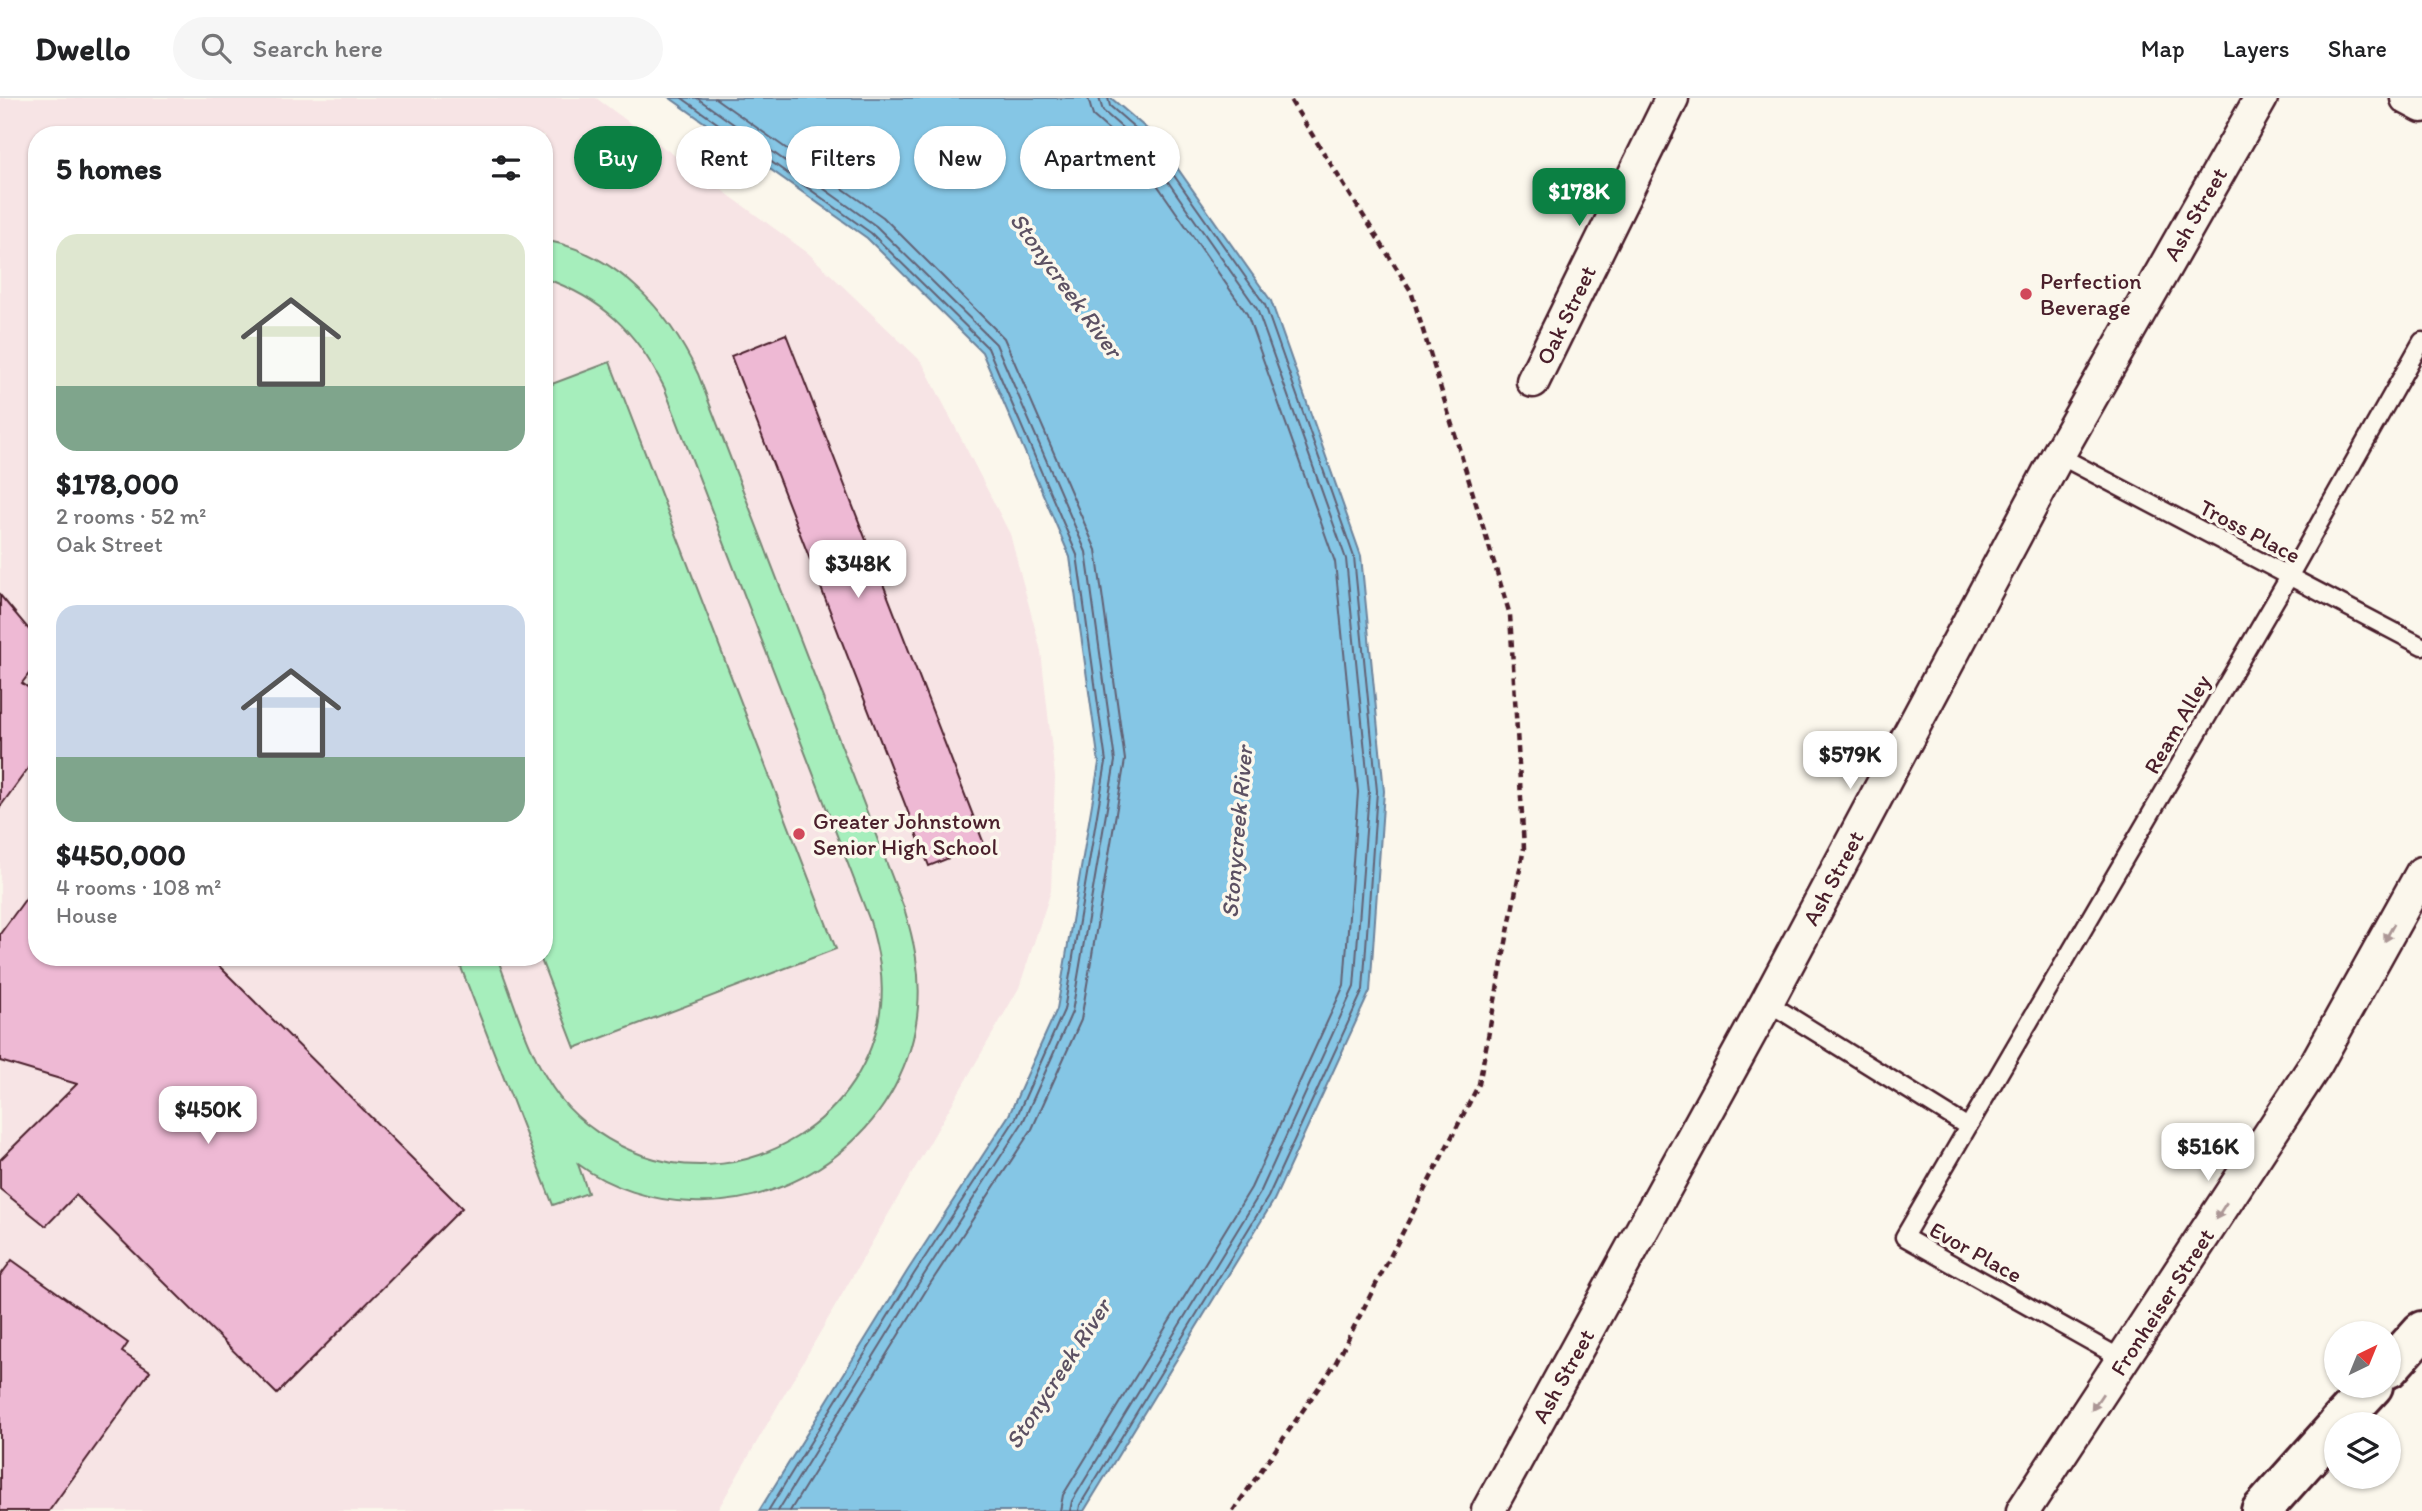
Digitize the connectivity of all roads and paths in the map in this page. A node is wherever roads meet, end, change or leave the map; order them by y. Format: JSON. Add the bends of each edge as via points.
{"nodes":[{"id":1,"x":1289,"y":98,"type":"edge"},
{"id":2,"x":1672,"y":98,"type":"edge"},
{"id":3,"x":2261,"y":98,"type":"edge"},
{"id":4,"x":2407,"y":98,"type":"edge"},
{"id":5,"x":2422,"y":106,"type":"edge"},
{"id":6,"x":2422,"y":341,"type":"edge"},
{"id":7,"x":1534,"y":381,"type":"dead end"},
{"id":8,"x":2058,"y":455,"type":"junction"},
{"id":9,"x":2289,"y":578,"type":"junction"},
{"id":10,"x":2422,"y":646,"type":"edge"},
{"id":11,"x":2422,"y":873,"type":"edge"},
{"id":12,"x":1767,"y":1002,"type":"junction"},
{"id":13,"x":1968,"y":1127,"type":"junction"},
{"id":14,"x":2422,"y":1331,"type":"edge"},
{"id":15,"x":2401,"y":1355,"type":"edge"},
{"id":16,"x":2124,"y":1360,"type":"junction"},
{"id":17,"x":2362,"y":1398,"type":"edge"},
{"id":18,"x":2350,"y":1412,"type":"edge"},
{"id":19,"x":2324,"y":1441,"type":"edge"},
{"id":20,"x":1233,"y":1511,"type":"edge"},
{"id":21,"x":1488,"y":1511,"type":"edge"},
{"id":22,"x":2023,"y":1511,"type":"edge"},
{"id":23,"x":2261,"y":1511,"type":"edge"}],
"edges":[{"from":1,"to":20,"type":"path","via":[[1411,291],[1510,615],[1524,849],[1479,1084],[1335,1364]]},
{"from":2,"to":7,"type":"street","name":"Oak Street"},
{"from":3,"to":8,"type":"street","name":"Ash Street"},
{"from":4,"to":5,"type":"street"},
{"from":6,"to":9,"type":"lane","name":"Ream Alley"},
{"from":8,"to":9,"type":"lane","name":"Tross Place"},
{"from":8,"to":12,"type":"street","name":"Ash Street"},
{"from":9,"to":10,"type":"lane","name":"Tross Place"},
{"from":9,"to":13,"type":"lane","name":"Ream Alley"},
{"from":11,"to":16,"type":"street","name":"Fronheiser Street","one_way":true,"via":[[2316,1064]]},
{"from":12,"to":13,"type":"lane"},
{"from":12,"to":21,"type":"street","name":"Ash Street"},
{"from":13,"to":16,"type":"lane","name":"Evor Place","via":[[1904,1237]]},
{"from":14,"to":15,"type":"street"},
{"from":16,"to":22,"type":"street","name":"Fronheiser Street","one_way":true},
{"from":17,"to":18,"type":"street"},
{"from":19,"to":23,"type":"street"}]}
